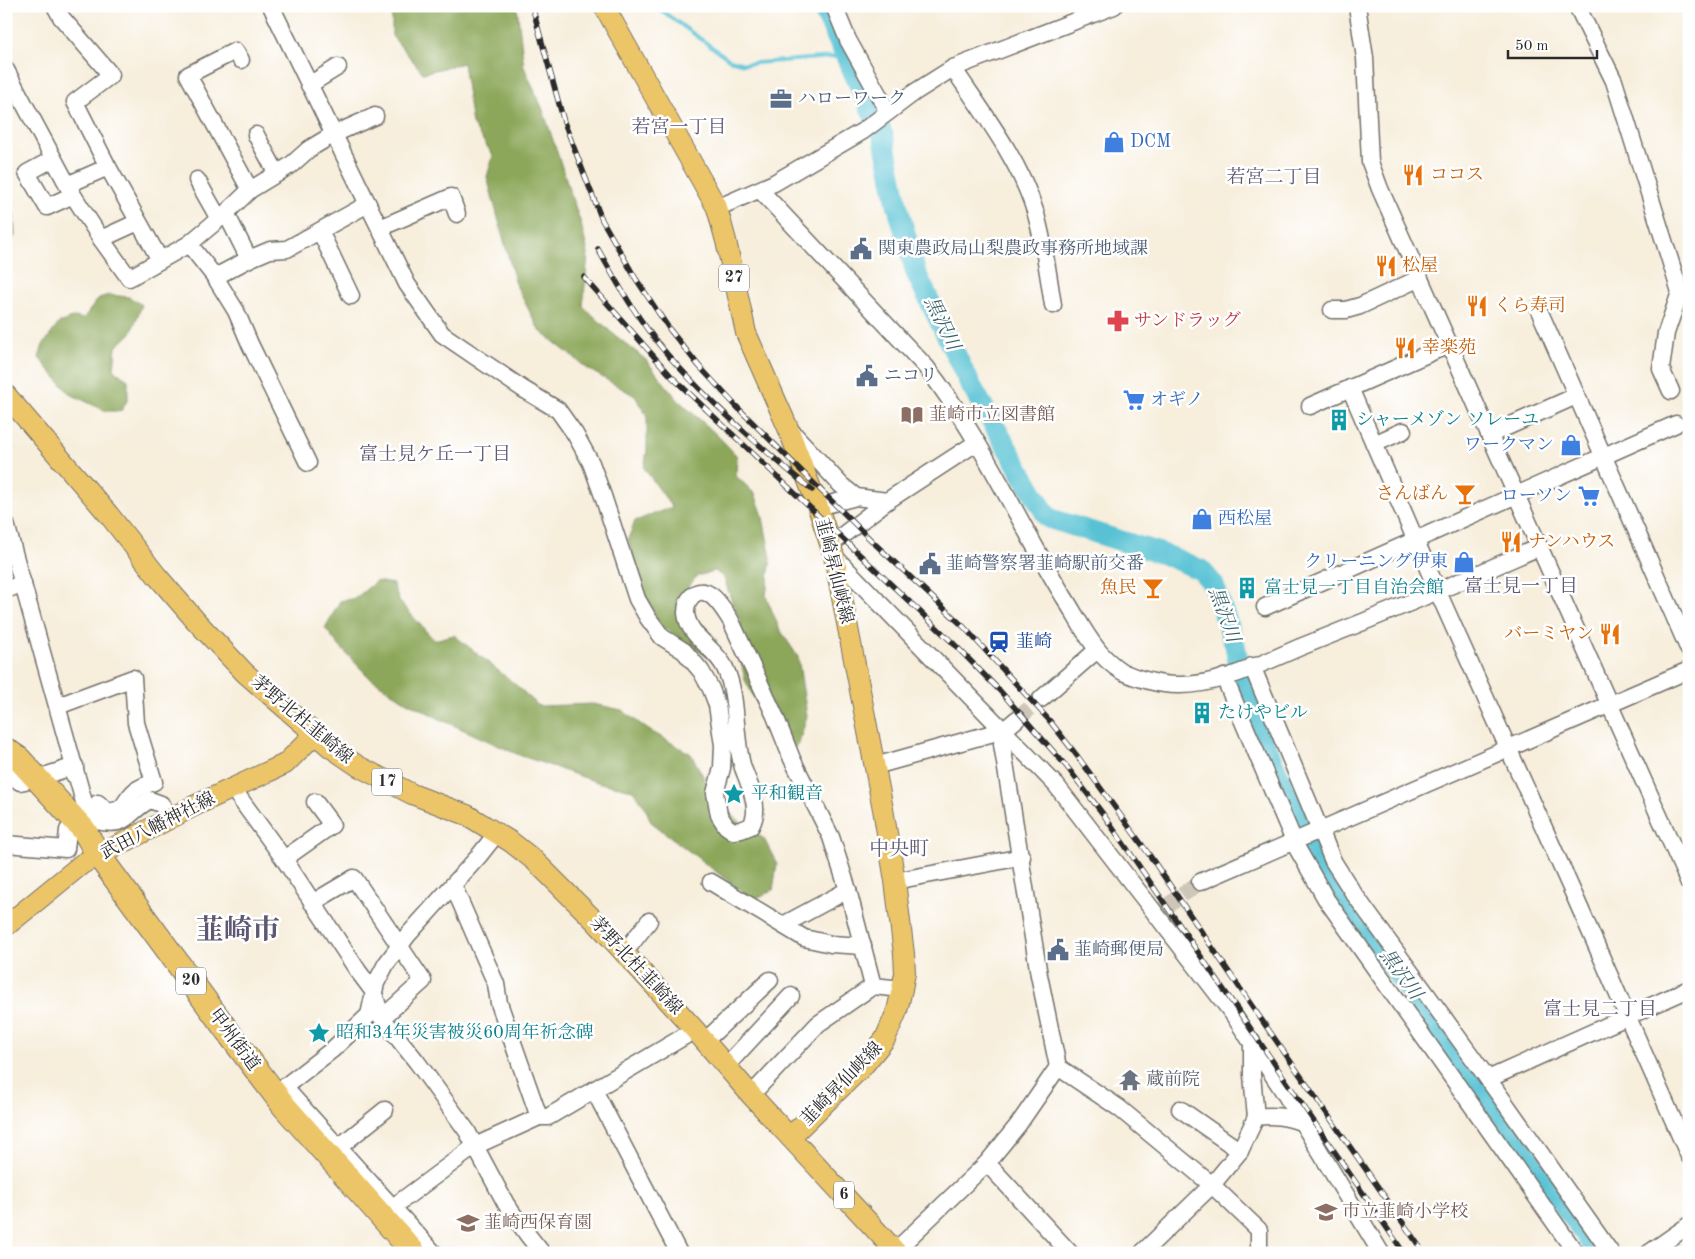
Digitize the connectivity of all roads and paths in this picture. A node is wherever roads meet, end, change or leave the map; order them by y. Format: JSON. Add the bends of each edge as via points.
{"nodes":[{"id":1,"x":55,"y":6,"type":"edge"},
{"id":2,"x":271,"y":6,"type":"edge"},
{"id":3,"x":604,"y":6,"type":"edge"},
{"id":4,"x":834,"y":6,"type":"edge"},
{"id":5,"x":1114,"y":6,"type":"edge"},
{"id":6,"x":1357,"y":6,"type":"edge"},
{"id":7,"x":1577,"y":6,"type":"edge"},
{"id":8,"x":240,"y":60,"type":"dead end"},
{"id":9,"x":338,"y":67,"type":"dead end"},
{"id":10,"x":953,"y":68,"type":"junction"},
{"id":11,"x":6,"y":70,"type":"edge"},
{"id":12,"x":309,"y":85,"type":"junction"},
{"id":13,"x":887,"y":114,"type":"junction"},
{"id":14,"x":375,"y":116,"type":"dead end"},
{"id":15,"x":334,"y":134,"type":"junction"},
{"id":16,"x":256,"y":135,"type":"dead end"},
{"id":17,"x":53,"y":159,"type":"junction"},
{"id":18,"x":108,"y":167,"type":"junction"},
{"id":19,"x":277,"y":174,"type":"junction"},
{"id":20,"x":197,"y":180,"type":"dead end"},
{"id":21,"x":70,"y":190,"type":"junction"},
{"id":22,"x":250,"y":190,"type":"junction"},
{"id":23,"x":760,"y":190,"type":"junction"},
{"id":24,"x":368,"y":204,"type":"junction"},
{"id":25,"x":717,"y":208,"type":"junction"},
{"id":26,"x":457,"y":214,"type":"dead end"},
{"id":27,"x":223,"y":216,"type":"junction"},
{"id":28,"x":138,"y":222,"type":"junction"},
{"id":29,"x":380,"y":228,"type":"junction"},
{"id":30,"x":320,"y":231,"type":"junction"},
{"id":31,"x":101,"y":239,"type":"junction"},
{"id":32,"x":189,"y":244,"type":"junction"},
{"id":33,"x":249,"y":259,"type":"junction"},
{"id":34,"x":160,"y":260,"type":"junction"},
{"id":35,"x":215,"y":277,"type":"junction"},
{"id":36,"x":1420,"y":278,"type":"junction"},
{"id":37,"x":351,"y":296,"type":"dead end"},
{"id":38,"x":1053,"y":305,"type":"dead end"},
{"id":39,"x":1538,"y":308,"type":"dead end"},
{"id":40,"x":1332,"y":310,"type":"dead end"},
{"id":41,"x":1448,"y":344,"type":"junction"},
{"id":42,"x":1350,"y":388,"type":"junction"},
{"id":43,"x":1671,"y":392,"type":"dead end"},
{"id":44,"x":6,"y":395,"type":"edge"},
{"id":45,"x":1576,"y":396,"type":"junction"},
{"id":46,"x":1310,"y":406,"type":"dead end"},
{"id":47,"x":1676,"y":424,"type":"dead end"},
{"id":48,"x":788,"y":428,"type":"junction"},
{"id":49,"x":1403,"y":431,"type":"dead end"},
{"id":50,"x":1488,"y":434,"type":"junction"},
{"id":51,"x":976,"y":443,"type":"junction"},
{"id":52,"x":1374,"y":444,"type":"junction"},
{"id":53,"x":1603,"y":456,"type":"junction"},
{"id":54,"x":308,"y":463,"type":"dead end"},
{"id":55,"x":1515,"y":495,"type":"junction"},
{"id":56,"x":856,"y":497,"type":"junction"},
{"id":57,"x":887,"y":501,"type":"junction"},
{"id":58,"x":818,"y":507,"type":"junction"},
{"id":59,"x":6,"y":524,"type":"edge"},
{"id":60,"x":1416,"y":540,"type":"junction"},
{"id":61,"x":1539,"y":548,"type":"junction"},
{"id":62,"x":832,"y":550,"type":"junction"},
{"id":63,"x":23,"y":582,"type":"junction"},
{"id":64,"x":6,"y":590,"type":"edge"},
{"id":65,"x":1438,"y":592,"type":"junction"},
{"id":66,"x":1265,"y":607,"type":"dead end"},
{"id":67,"x":1685,"y":630,"type":"edge"},
{"id":68,"x":1097,"y":650,"type":"junction"},
{"id":69,"x":1689,"y":650,"type":"edge"},
{"id":70,"x":1252,"y":666,"type":"junction"},
{"id":71,"x":1689,"y":670,"type":"edge"},
{"id":72,"x":1224,"y":677,"type":"junction"},
{"id":73,"x":1042,"y":699,"type":"tunnel mouth"},
{"id":74,"x":1610,"y":704,"type":"junction"},
{"id":75,"x":58,"y":706,"type":"junction"},
{"id":76,"x":1017,"y":719,"type":"tunnel mouth"},
{"id":77,"x":1004,"y":730,"type":"junction"},
{"id":78,"x":315,"y":734,"type":"junction"},
{"id":79,"x":1509,"y":749,"type":"junction"},
{"id":80,"x":6,"y":750,"type":"edge"},
{"id":81,"x":75,"y":766,"type":"junction"},
{"id":82,"x":875,"y":766,"type":"junction"},
{"id":83,"x":6,"y":771,"type":"edge"},
{"id":84,"x":50,"y":774,"type":"dead end"},
{"id":85,"x":26,"y":781,"type":"dead end"},
{"id":86,"x":234,"y":789,"type":"junction"},
{"id":87,"x":72,"y":797,"type":"dead end"},
{"id":88,"x":315,"y":802,"type":"dead end"},
{"id":89,"x":98,"y":803,"type":"dead end"},
{"id":90,"x":127,"y":810,"type":"junction"},
{"id":91,"x":171,"y":818,"type":"junction"},
{"id":92,"x":68,"y":830,"type":"dead end"},
{"id":93,"x":1320,"y":830,"type":"junction"},
{"id":94,"x":497,"y":833,"type":"junction"},
{"id":95,"x":1294,"y":841,"type":"junction"},
{"id":96,"x":6,"y":844,"type":"edge"},
{"id":97,"x":1022,"y":857,"type":"junction"},
{"id":98,"x":91,"y":859,"type":"junction"},
{"id":99,"x":284,"y":859,"type":"junction"},
{"id":100,"x":895,"y":881,"type":"junction"},
{"id":101,"x":711,"y":882,"type":"dead end"},
{"id":102,"x":1200,"y":882,"type":"tunnel mouth"},
{"id":103,"x":1689,"y":882,"type":"edge"},
{"id":104,"x":453,"y":886,"type":"junction"},
{"id":105,"x":848,"y":890,"type":"junction"},
{"id":106,"x":312,"y":903,"type":"junction"},
{"id":107,"x":649,"y":921,"type":"dead end"},
{"id":108,"x":783,"y":925,"type":"junction"},
{"id":109,"x":6,"y":926,"type":"edge"},
{"id":110,"x":399,"y":946,"type":"junction"},
{"id":111,"x":863,"y":946,"type":"junction"},
{"id":112,"x":624,"y":953,"type":"junction"},
{"id":113,"x":770,"y":980,"type":"dead end"},
{"id":114,"x":873,"y":986,"type":"junction"},
{"id":115,"x":902,"y":989,"type":"junction"},
{"id":116,"x":1689,"y":989,"type":"edge"},
{"id":117,"x":374,"y":991,"type":"junction"},
{"id":118,"x":791,"y":996,"type":"dead end"},
{"id":119,"x":1628,"y":1016,"type":"junction"},
{"id":120,"x":382,"y":1018,"type":"junction"},
{"id":121,"x":700,"y":1035,"type":"junction"},
{"id":122,"x":1252,"y":1042,"type":"junction"},
{"id":123,"x":726,"y":1066,"type":"junction"},
{"id":124,"x":1058,"y":1067,"type":"junction"},
{"id":125,"x":1488,"y":1079,"type":"junction"},
{"id":126,"x":279,"y":1090,"type":"junction"},
{"id":127,"x":594,"y":1090,"type":"junction"},
{"id":128,"x":751,"y":1095,"type":"junction"},
{"id":129,"x":1180,"y":1109,"type":"dead end"},
{"id":130,"x":385,"y":1110,"type":"dead end"},
{"id":131,"x":539,"y":1117,"type":"junction"},
{"id":132,"x":1256,"y":1117,"type":"junction"},
{"id":133,"x":1301,"y":1122,"type":"junction"},
{"id":134,"x":790,"y":1137,"type":"junction"},
{"id":135,"x":475,"y":1146,"type":"junction"},
{"id":136,"x":339,"y":1147,"type":"junction"},
{"id":137,"x":1240,"y":1151,"type":"junction"},
{"id":138,"x":1689,"y":1156,"type":"edge"},
{"id":139,"x":986,"y":1163,"type":"junction"},
{"id":140,"x":1212,"y":1185,"type":"junction"},
{"id":141,"x":393,"y":1207,"type":"junction"},
{"id":142,"x":1689,"y":1225,"type":"edge"},
{"id":143,"x":895,"y":1252,"type":"edge"},
{"id":144,"x":414,"y":1253,"type":"edge"},
{"id":145,"x":434,"y":1253,"type":"edge"},
{"id":146,"x":542,"y":1253,"type":"edge"},
{"id":147,"x":679,"y":1253,"type":"edge"},
{"id":148,"x":1070,"y":1253,"type":"edge"},
{"id":149,"x":1142,"y":1253,"type":"edge"},
{"id":150,"x":1259,"y":1253,"type":"edge"},
{"id":151,"x":1381,"y":1253,"type":"edge"},
{"id":152,"x":1576,"y":1253,"type":"edge"},
{"id":153,"x":1611,"y":1253,"type":"edge"},
{"id":154,"x":1649,"y":1253,"type":"edge"}],
"edges":[{"from":1,"to":18,"type":"street","via":[[111,75],[76,102]]},
{"from":2,"to":12,"type":"street"},
{"from":3,"to":25,"type":"main road","name":"韮崎昇仙峡線","number":"27"},
{"from":4,"to":13,"type":"street"},
{"from":5,"to":10,"type":"street"},
{"from":6,"to":36,"type":"street","via":[[1365,58],[1370,162]]},
{"from":7,"to":43,"type":"street","via":[[1614,82],[1680,292],[1666,333],[1661,369]]},
{"from":8,"to":22,"type":"street","via":[[235,51],[188,75]]},
{"from":9,"to":12,"type":"street"},
{"from":10,"to":13,"type":"street"},
{"from":10,"to":38,"type":"street","via":[[1004,144],[1034,209]]},
{"from":11,"to":17,"type":"street"},
{"from":12,"to":15,"type":"street"},
{"from":13,"to":23,"type":"street"},
{"from":14,"to":15,"type":"street"},
{"from":15,"to":19,"type":"street"},
{"from":15,"to":24,"type":"street"},
{"from":16,"to":19,"type":"street"},
{"from":17,"to":21,"type":"street"},
{"from":17,"to":21,"type":"street","via":[[27,174],[47,207]]},
{"from":18,"to":21,"type":"street"},
{"from":18,"to":28,"type":"street"},
{"from":19,"to":22,"type":"street"},
{"from":20,"to":27,"type":"street"},
{"from":21,"to":31,"type":"street"},
{"from":22,"to":27,"type":"street"},
{"from":23,"to":25,"type":"street"},
{"from":23,"to":51,"type":"street","via":[[926,367],[944,389]]},
{"from":24,"to":29,"type":"street"},
{"from":24,"to":30,"type":"street"},
{"from":25,"to":48,"type":"main road","name":"韮崎昇仙峡線","number":"27","via":[[746,333]]},
{"from":26,"to":29,"type":"street","via":[[450,197]]},
{"from":27,"to":32,"type":"street"},
{"from":27,"to":33,"type":"street"},
{"from":28,"to":31,"type":"street"},
{"from":28,"to":34,"type":"street"},
{"from":29,"to":105,"type":"street","via":[[408,284],[442,334],[558,410],[575,434],[604,496],[637,599],[662,636],[684,651],[711,689],[723,744],[715,793],[719,815],[726,826],[733,831],[751,826],[755,812],[738,750],[731,685],[726,669],[719,656],[700,640],[687,619],[688,600],[698,592],[708,593],[716,600],[731,621],[792,759],[831,837]]},
{"from":30,"to":33,"type":"street","via":[[287,249],[270,250]]},
{"from":30,"to":37,"type":"street"},
{"from":31,"to":34,"type":"street","via":[[129,278]]},
{"from":32,"to":34,"type":"street"},
{"from":32,"to":35,"type":"street"},
{"from":33,"to":35,"type":"street"},
{"from":35,"to":54,"type":"street","via":[[236,311]]},
{"from":36,"to":40,"type":"street","via":[[1360,306]]},
{"from":36,"to":41,"type":"street"},
{"from":39,"to":45,"type":"street"},
{"from":41,"to":42,"type":"street"},
{"from":41,"to":50,"type":"street"},
{"from":42,"to":46,"type":"street"},
{"from":42,"to":52,"type":"street"},
{"from":44,"to":78,"type":"main road","name":"茅野北杜韮崎線","number":"17","via":[[196,621],[245,673]]},
{"from":45,"to":50,"type":"street"},
{"from":45,"to":53,"type":"street"},
{"from":47,"to":53,"type":"street"},
{"from":48,"to":56,"type":"street","via":[[840,485]]},
{"from":48,"to":58,"type":"main road","name":"韮崎昇仙峡線","number":"27"},
{"from":49,"to":52,"type":"street"},
{"from":50,"to":55,"type":"street"},
{"from":51,"to":57,"type":"street"},
{"from":51,"to":68,"type":"street"},
{"from":52,"to":60,"type":"street"},
{"from":53,"to":55,"type":"street"},
{"from":53,"to":67,"type":"street"},
{"from":55,"to":60,"type":"street"},
{"from":55,"to":61,"type":"street"},
{"from":56,"to":57,"type":"street"},
{"from":56,"to":58,"type":"street"},
{"from":57,"to":62,"type":"street"},
{"from":58,"to":62,"type":"main road","name":"韮崎昇仙峡線","number":"27"},
{"from":59,"to":63,"type":"street"},
{"from":60,"to":65,"type":"street"},
{"from":60,"to":66,"type":"street"},
{"from":61,"to":65,"type":"street"},
{"from":61,"to":74,"type":"street"},
{"from":62,"to":77,"type":"street"},
{"from":62,"to":82,"type":"main road","name":"韮崎昇仙峡線","number":"27"},
{"from":63,"to":64,"type":"street"},
{"from":63,"to":75,"type":"street"},
{"from":65,"to":70,"type":"street"},
{"from":65,"to":79,"type":"street"},
{"from":67,"to":69,"type":"street"},
{"from":68,"to":72,"type":"street","via":[[1120,670],[1148,680],[1177,686]]},
{"from":68,"to":73,"type":"street"},
{"from":70,"to":72,"type":"street"},
{"from":70,"to":93,"type":"street"},
{"from":71,"to":74,"type":"street"},
{"from":72,"to":95,"type":"street"},
{"from":74,"to":79,"type":"street"},
{"from":74,"to":103,"type":"street"},
{"from":75,"to":81,"type":"street"},
{"from":75,"to":90,"type":"street","via":[[133,678],[136,723],[154,782],[136,790],[128,798]]},
{"from":76,"to":77,"type":"street"},
{"from":77,"to":82,"type":"street"},
{"from":77,"to":97,"type":"street","via":[[1002,744]]},
{"from":77,"to":122,"type":"street","via":[[1056,785],[1160,912]]},
{"from":78,"to":86,"type":"main road","name":"武田八幡神社線","via":[[284,764]]},
{"from":78,"to":94,"type":"main road","name":"茅野北杜韮崎線","number":"17","via":[[358,766],[412,794],[467,815]]},
{"from":79,"to":93,"type":"street"},
{"from":79,"to":119,"type":"street"},
{"from":80,"to":98,"type":"highway","name":"甲州街道","number":"20","via":[[19,759],[84,830]]},
{"from":81,"to":84,"type":"street"},
{"from":81,"to":87,"type":"street"},
{"from":81,"to":90,"type":"street","via":[[84,802],[96,821],[111,824],[125,820]]},
{"from":82,"to":100,"type":"main road","name":"韮崎昇仙峡線","number":"27"},
{"from":83,"to":85,"type":"street","via":[[20,782]]},
{"from":86,"to":91,"type":"main road","name":"武田八幡神社線"},
{"from":86,"to":99,"type":"street"},
{"from":88,"to":99,"type":"street","via":[[332,825]]},
{"from":89,"to":90,"type":"street","via":[[106,811]]},
{"from":90,"to":91,"type":"street","via":[[150,800],[161,804]]},
{"from":91,"to":98,"type":"main road","name":"武田八幡神社線"},
{"from":92,"to":96,"type":"street","via":[[66,849]]},
{"from":93,"to":95,"type":"street"},
{"from":93,"to":125,"type":"street","via":[[1333,861],[1352,891]]},
{"from":94,"to":104,"type":"street"},
{"from":94,"to":112,"type":"main road","name":"茅野北杜韮崎線","number":"17","via":[[534,860]]},
{"from":95,"to":102,"type":"street"},
{"from":95,"to":152,"type":"street","via":[[1326,899]]},
{"from":97,"to":100,"type":"street"},
{"from":97,"to":124,"type":"street","via":[[1039,975]]},
{"from":98,"to":109,"type":"main road","name":"武田八幡神社線"},
{"from":98,"to":126,"type":"highway","name":"甲州街道","number":"20","via":[[234,1040]]},
{"from":99,"to":106,"type":"street"},
{"from":100,"to":115,"type":"main road","name":"韮崎昇仙峡線","number":"27","via":[[904,954]]},
{"from":101,"to":108,"type":"street"},
{"from":104,"to":110,"type":"street"},
{"from":104,"to":131,"type":"street","via":[[496,984],[499,1003]]},
{"from":105,"to":108,"type":"street"},
{"from":105,"to":111,"type":"street"},
{"from":106,"to":110,"type":"street","via":[[354,878]]},
{"from":106,"to":117,"type":"street"},
{"from":107,"to":112,"type":"street"},
{"from":108,"to":111,"type":"street","via":[[804,938]]},
{"from":110,"to":117,"type":"street","via":[[386,964]]},
{"from":110,"to":120,"type":"street","via":[[423,981]]},
{"from":111,"to":114,"type":"street"},
{"from":112,"to":121,"type":"main road","name":"茅野北杜韮崎線","number":"17"},
{"from":113,"to":121,"type":"street"},
{"from":114,"to":115,"type":"street"},
{"from":114,"to":128,"type":"street","via":[[818,1024]]},
{"from":115,"to":134,"type":"main road","name":"韮崎昇仙峡線","number":"27","via":[[897,1012],[885,1038],[863,1066]]},
{"from":116,"to":119,"type":"street"},
{"from":117,"to":120,"type":"street"},
{"from":117,"to":126,"type":"street","via":[[369,1015],[332,1050]]},
{"from":118,"to":123,"type":"street"},
{"from":119,"to":125,"type":"street"},
{"from":119,"to":138,"type":"street"},
{"from":120,"to":135,"type":"street"},
{"from":121,"to":123,"type":"main road","name":"茅野北杜韮崎線","number":"17"},
{"from":121,"to":127,"type":"street"},
{"from":122,"to":132,"type":"street"},
{"from":122,"to":133,"type":"street"},
{"from":123,"to":128,"type":"main road","name":"茅野北杜韮崎線","number":"17"},
{"from":124,"to":139,"type":"street","via":[[1018,1125]]},
{"from":124,"to":140,"type":"street","via":[[1119,1108]]},
{"from":125,"to":153,"type":"street"},
{"from":126,"to":136,"type":"street"},
{"from":126,"to":144,"type":"highway","name":"甲州街道","number":"20"},
{"from":127,"to":131,"type":"street","via":[[548,1117]]},
{"from":127,"to":147,"type":"street"},
{"from":128,"to":134,"type":"main road","name":"茅野北杜韮崎線","number":"17"},
{"from":129,"to":137,"type":"street"},
{"from":130,"to":136,"type":"street"},
{"from":131,"to":135,"type":"street"},
{"from":132,"to":133,"type":"street","via":[[1273,1115]]},
{"from":132,"to":137,"type":"street"},
{"from":133,"to":151,"type":"street"},
{"from":134,"to":143,"type":"main road","number":"6"},
{"from":135,"to":141,"type":"street"},
{"from":135,"to":146,"type":"street","via":[[506,1204]]},
{"from":136,"to":141,"type":"street"},
{"from":137,"to":140,"type":"street"},
{"from":139,"to":143,"type":"street"},
{"from":139,"to":148,"type":"street"},
{"from":140,"to":149,"type":"street"},
{"from":140,"to":150,"type":"street","via":[[1259,1230]]},
{"from":141,"to":145,"type":"street"},
{"from":142,"to":154,"type":"street"}]}
